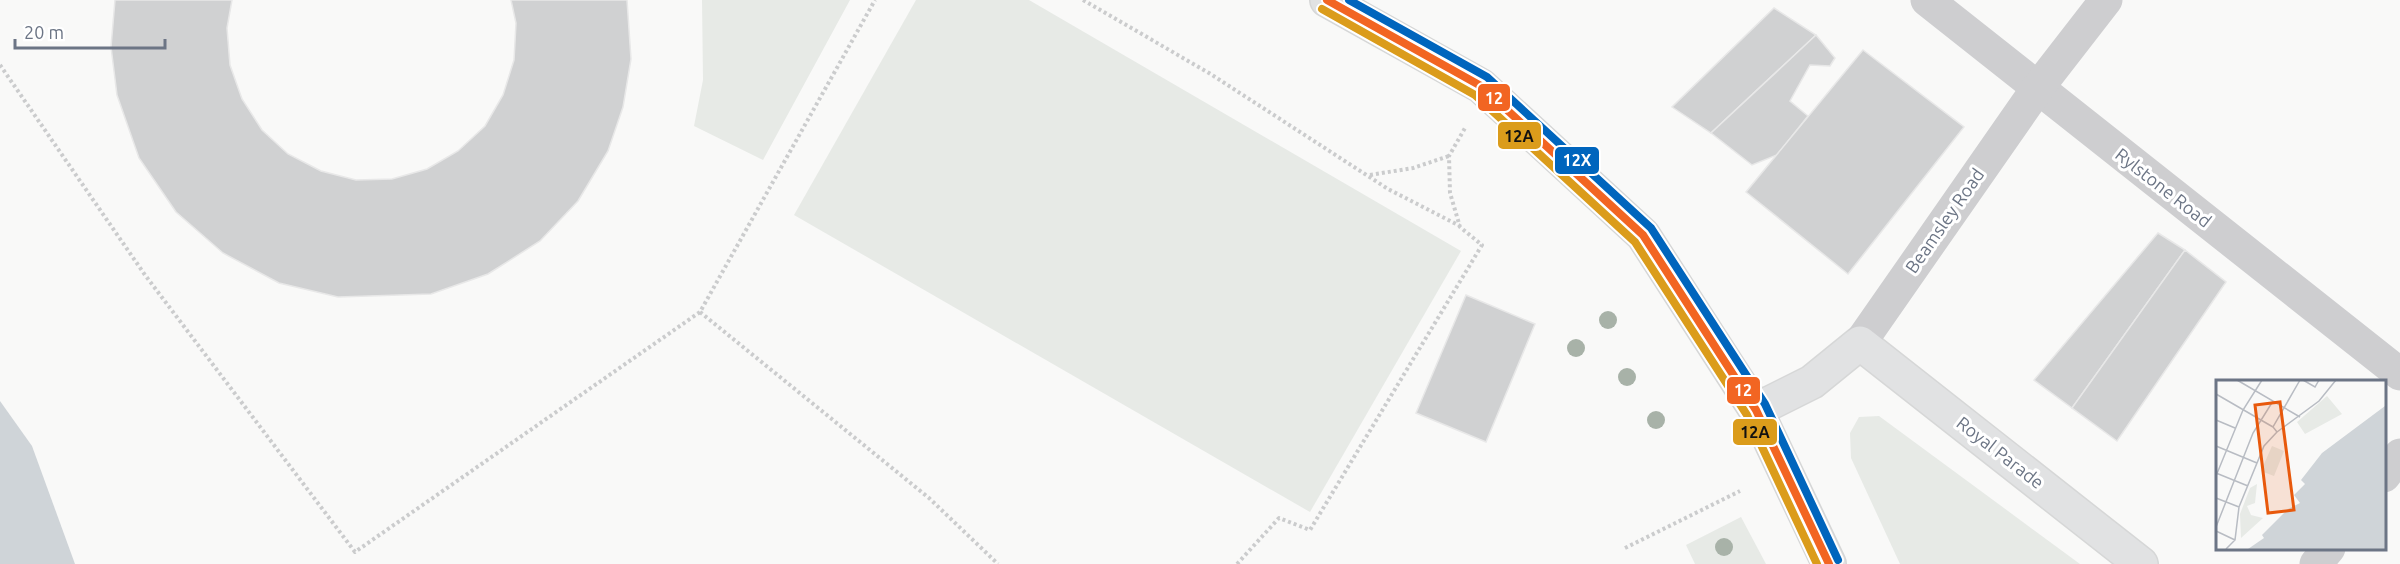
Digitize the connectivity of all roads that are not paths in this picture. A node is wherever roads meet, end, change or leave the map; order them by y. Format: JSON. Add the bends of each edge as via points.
{"nodes":[{"id":1,"x":1327,"y":0,"type":"edge"},
{"id":2,"x":1927,"y":0,"type":"edge"},
{"id":3,"x":2106,"y":0,"type":"edge"},
{"id":4,"x":2037,"y":88,"type":"junction"},
{"id":5,"x":1860,"y":343,"type":"junction"},
{"id":6,"x":2400,"y":374,"type":"edge"},
{"id":7,"x":1756,"y":410,"type":"junction"},
{"id":8,"x":2400,"y":455,"type":"edge"},
{"id":9,"x":2385,"y":475,"type":"edge"},
{"id":10,"x":2328,"y":549,"type":"edge"},
{"id":11,"x":1829,"y":564,"type":"edge"},
{"id":12,"x":2141,"y":564,"type":"edge"},
{"id":13,"x":2316,"y":564,"type":"edge"}],
"edges":[{"from":1,"to":7,"type":"main road","via":[[1481,86],[1643,235]]},
{"from":2,"to":4,"type":"street","name":"Rylstone Road"},
{"from":3,"to":4,"type":"street","name":"Beamsley Road"},
{"from":4,"to":5,"type":"street","name":"Beamsley Road"},
{"from":4,"to":6,"type":"street","name":"Rylstone Road"},
{"from":5,"to":7,"type":"main road","name":"Beamsley Road","via":[[1812,382]]},
{"from":5,"to":12,"type":"main road","name":"Royal Parade"},
{"from":7,"to":11,"type":"main road"},
{"from":8,"to":9,"type":"street"},
{"from":10,"to":13,"type":"street"}]}
